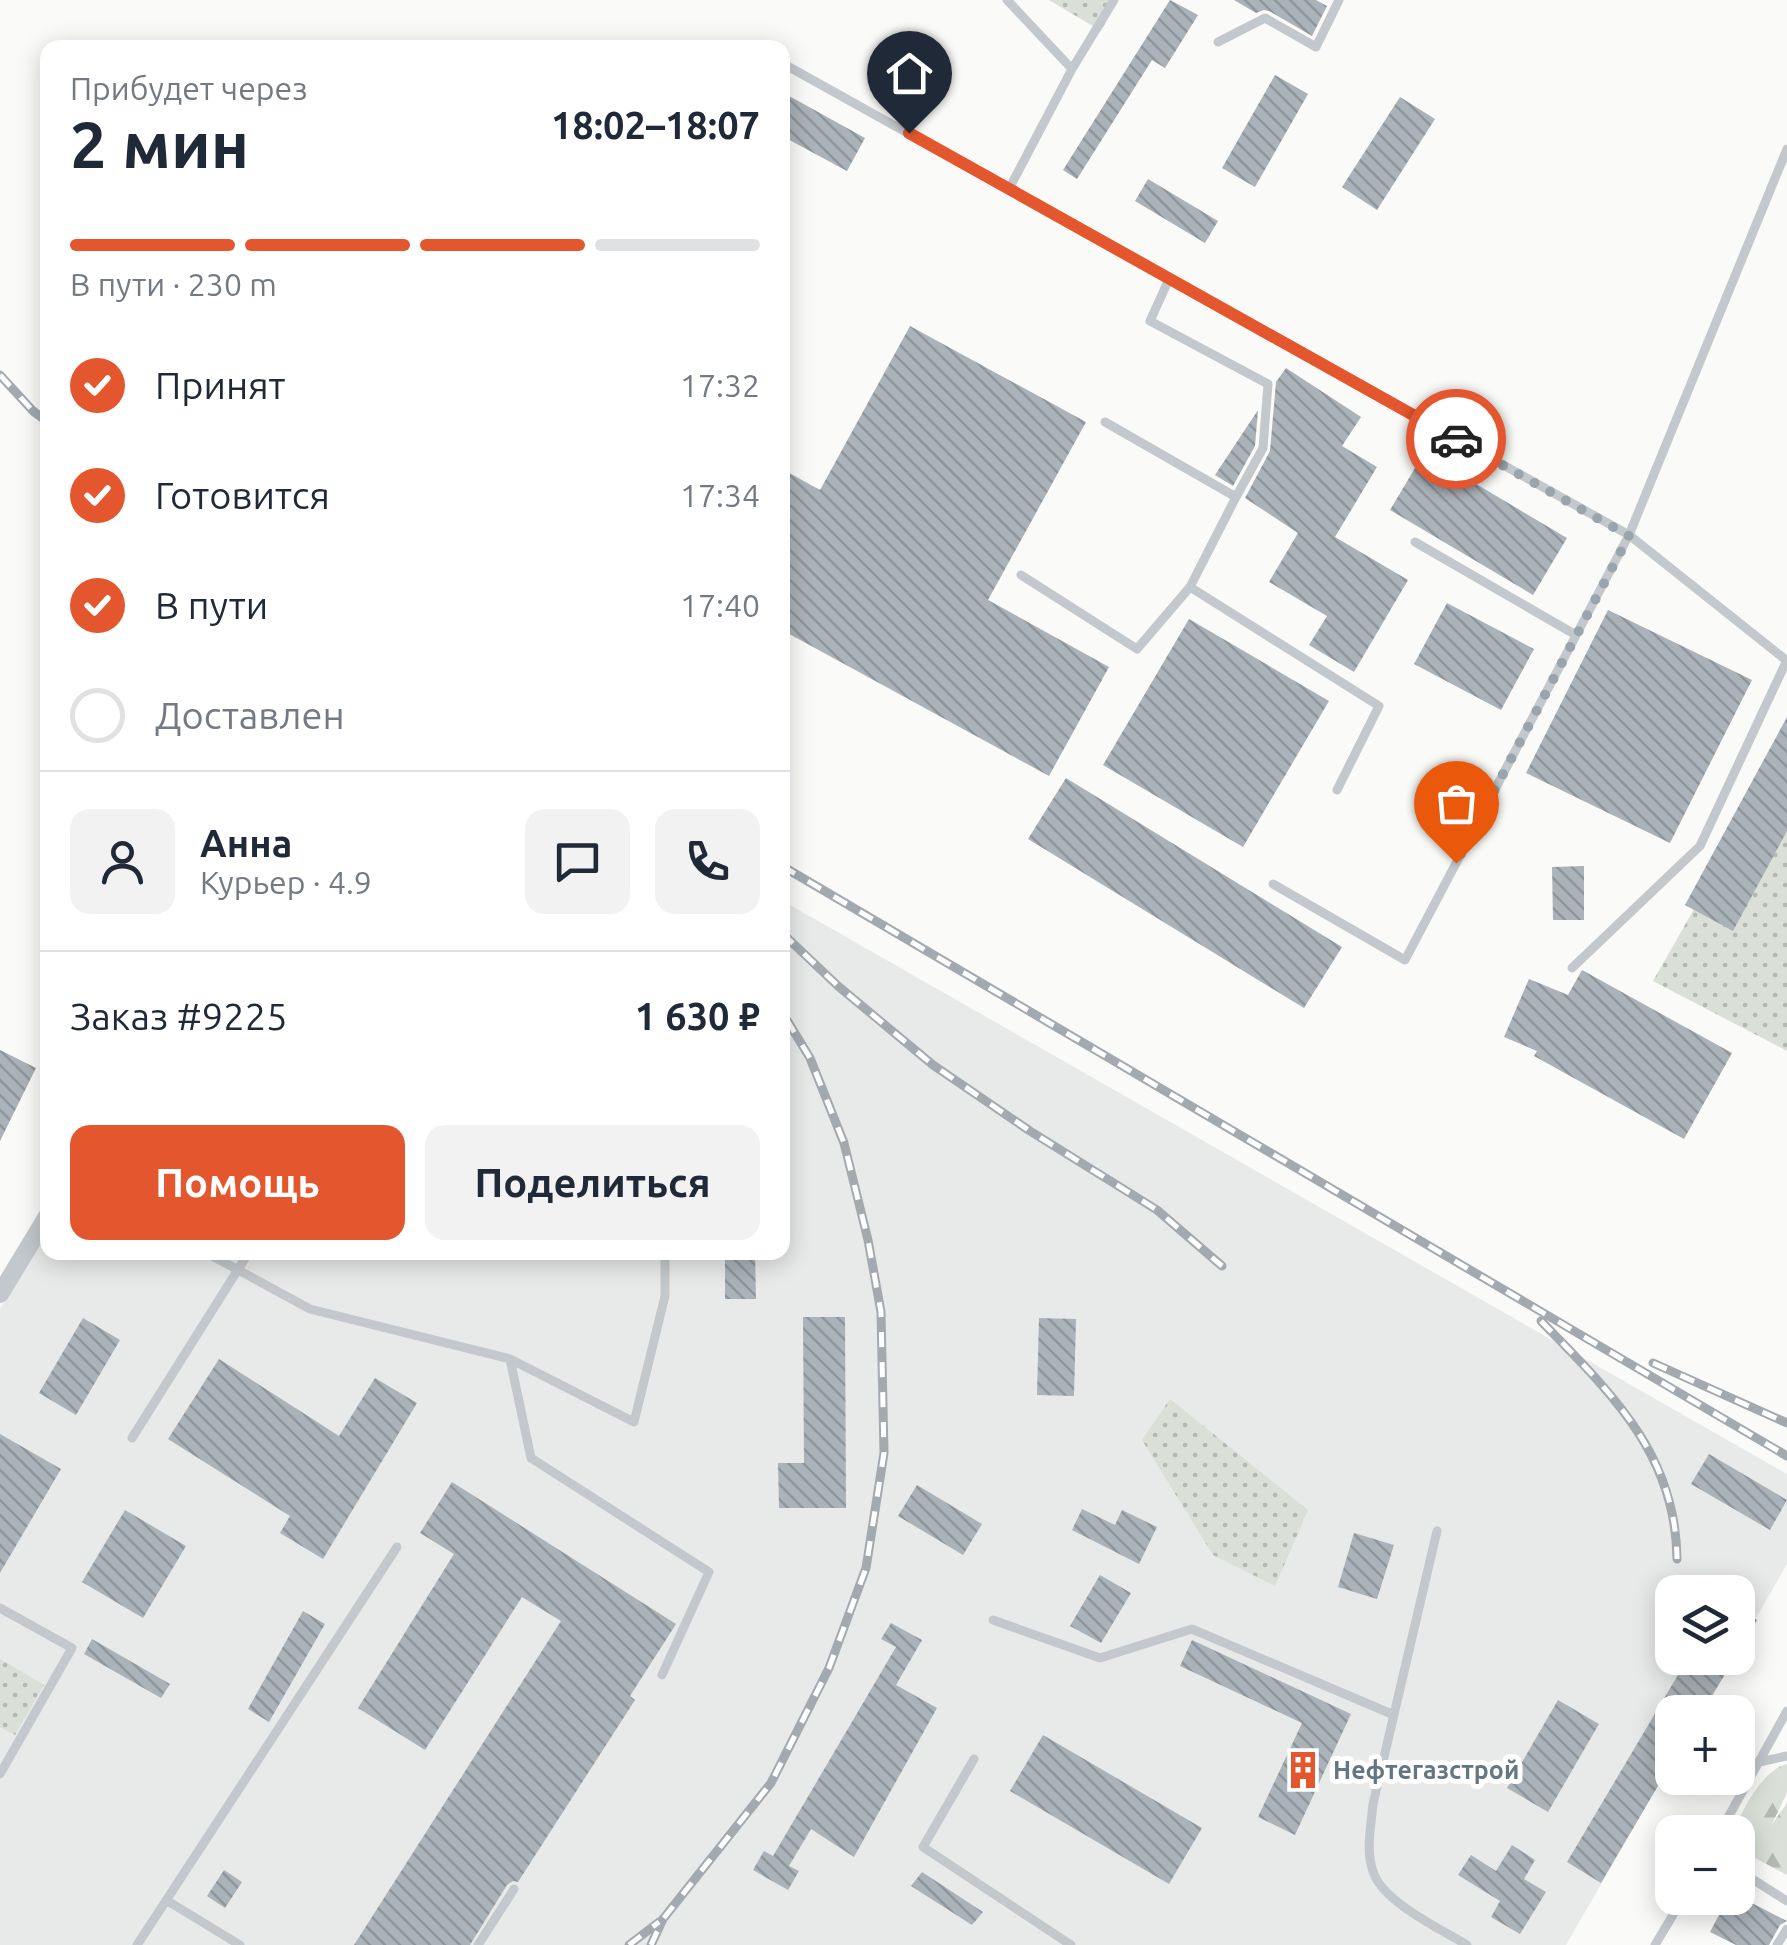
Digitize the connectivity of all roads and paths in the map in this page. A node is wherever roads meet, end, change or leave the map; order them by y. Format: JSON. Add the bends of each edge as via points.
{"nodes":[{"id":1,"x":1006,"y":0,"type":"edge"},
{"id":2,"x":1114,"y":0,"type":"edge"},
{"id":3,"x":1339,"y":0,"type":"edge"},
{"id":4,"x":1218,"y":42,"type":"dead end"},
{"id":5,"x":790,"y":67,"type":"edge"},
{"id":6,"x":1072,"y":70,"type":"junction"},
{"id":7,"x":1787,"y":150,"type":"edge"},
{"id":8,"x":1009,"y":190,"type":"junction"},
{"id":9,"x":1169,"y":280,"type":"junction"},
{"id":10,"x":1105,"y":422,"type":"dead end"},
{"id":11,"x":1236,"y":497,"type":"junction"},
{"id":12,"x":1629,"y":536,"type":"junction"},
{"id":13,"x":1415,"y":542,"type":"dead end"},
{"id":14,"x":1021,"y":575,"type":"dead end"},
{"id":15,"x":1190,"y":587,"type":"junction"},
{"id":16,"x":1576,"y":635,"type":"junction"},
{"id":17,"x":1787,"y":660,"type":"edge"},
{"id":18,"x":1337,"y":790,"type":"dead end"},
{"id":19,"x":1273,"y":884,"type":"dead end"},
{"id":20,"x":1572,"y":968,"type":"dead end"},
{"id":21,"x":40,"y":1228,"type":"edge"},
{"id":22,"x":219,"y":1260,"type":"edge"},
{"id":23,"x":245,"y":1260,"type":"edge"},
{"id":24,"x":664,"y":1260,"type":"edge"},
{"id":25,"x":239,"y":1271,"type":"junction"},
{"id":26,"x":0,"y":1294,"type":"edge"},
{"id":27,"x":510,"y":1358,"type":"junction"},
{"id":28,"x":132,"y":1438,"type":"dead end"},
{"id":29,"x":1437,"y":1531,"type":"dead end"},
{"id":30,"x":397,"y":1547,"type":"dead end"},
{"id":31,"x":0,"y":1608,"type":"edge"},
{"id":32,"x":992,"y":1620,"type":"dead end"},
{"id":33,"x":662,"y":1674,"type":"dead end"},
{"id":34,"x":1787,"y":1711,"type":"edge"},
{"id":35,"x":1394,"y":1716,"type":"junction"},
{"id":36,"x":1787,"y":1756,"type":"edge"},
{"id":37,"x":974,"y":1759,"type":"dead end"},
{"id":38,"x":1759,"y":1762,"type":"junction"},
{"id":39,"x":0,"y":1774,"type":"edge"},
{"id":40,"x":1729,"y":1815,"type":"edge"},
{"id":41,"x":1755,"y":1880,"type":"edge"},
{"id":42,"x":514,"y":1889,"type":"dead end"},
{"id":43,"x":166,"y":1900,"type":"junction"},
{"id":44,"x":1787,"y":1900,"type":"edge"},
{"id":45,"x":1673,"y":1915,"type":"edge"},
{"id":46,"x":1787,"y":1929,"type":"edge"},
{"id":47,"x":137,"y":1945,"type":"edge"},
{"id":48,"x":240,"y":1945,"type":"edge"},
{"id":49,"x":478,"y":1945,"type":"edge"},
{"id":50,"x":1071,"y":1945,"type":"edge"},
{"id":51,"x":1466,"y":1945,"type":"edge"},
{"id":52,"x":1655,"y":1945,"type":"edge"},
{"id":53,"x":1777,"y":1945,"type":"edge"}],
"edges":[{"from":1,"to":6,"type":"lane"},
{"from":2,"to":6,"type":"lane"},
{"from":3,"to":4,"type":"lane","via":[[1316,48],[1265,18]]},
{"from":5,"to":8,"type":"lane"},
{"from":6,"to":8,"type":"lane"},
{"from":7,"to":12,"type":"lane"},
{"from":8,"to":9,"type":"lane"},
{"from":9,"to":11,"type":"lane","via":[[1150,322],[1268,384],[1263,448]]},
{"from":9,"to":12,"type":"lane"},
{"from":10,"to":11,"type":"lane"},
{"from":11,"to":15,"type":"lane"},
{"from":12,"to":16,"type":"lane"},
{"from":12,"to":17,"type":"lane"},
{"from":13,"to":16,"type":"lane"},
{"from":14,"to":15,"type":"lane","via":[[1137,649]]},
{"from":15,"to":18,"type":"lane","via":[[1379,706]]},
{"from":16,"to":19,"type":"lane","via":[[1405,960]]},
{"from":17,"to":20,"type":"lane","via":[[1700,846]]},
{"from":21,"to":26,"type":"street"},
{"from":22,"to":25,"type":"lane"},
{"from":23,"to":25,"type":"lane"},
{"from":24,"to":27,"type":"lane","via":[[665,1296],[634,1422]]},
{"from":25,"to":27,"type":"lane","via":[[310,1309]]},
{"from":25,"to":28,"type":"lane"},
{"from":27,"to":33,"type":"lane","via":[[531,1458],[709,1572]]},
{"from":29,"to":35,"type":"lane"},
{"from":30,"to":43,"type":"lane"},
{"from":31,"to":39,"type":"lane","via":[[72,1648]]},
{"from":32,"to":35,"type":"lane","via":[[1100,1658],[1192,1629]]},
{"from":34,"to":38,"type":"lane"},
{"from":35,"to":51,"type":"lane","via":[[1373,1804],[1374,1876],[1399,1904]]},
{"from":36,"to":38,"type":"lane"},
{"from":37,"to":50,"type":"lane","via":[[923,1847]]},
{"from":38,"to":40,"type":"lane"},
{"from":41,"to":44,"type":"lane"},
{"from":42,"to":49,"type":"lane"},
{"from":43,"to":47,"type":"lane"},
{"from":43,"to":48,"type":"lane"},
{"from":45,"to":52,"type":"lane"},
{"from":46,"to":53,"type":"lane"}]}
